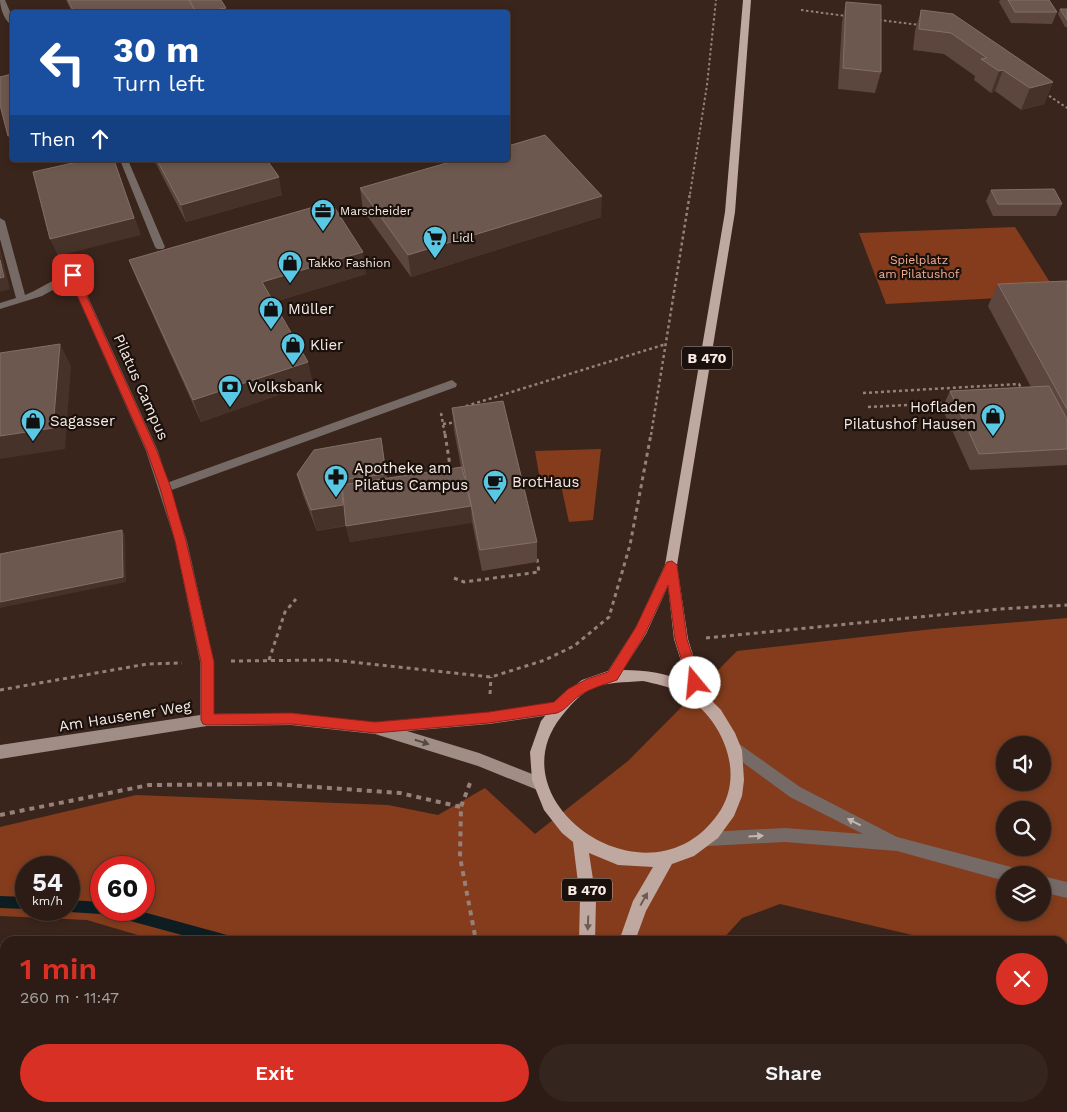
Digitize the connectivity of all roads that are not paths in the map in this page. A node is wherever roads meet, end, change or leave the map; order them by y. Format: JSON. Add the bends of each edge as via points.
{"nodes":[{"id":1,"x":1,"y":0,"type":"edge"},
{"id":2,"x":747,"y":0,"type":"edge"},
{"id":3,"x":10,"y":19,"type":"edge"},
{"id":4,"x":125,"y":162,"type":"edge"},
{"id":5,"x":0,"y":222,"type":"edge"},
{"id":6,"x":160,"y":247,"type":"dead end"},
{"id":7,"x":21,"y":299,"type":"junction"},
{"id":8,"x":0,"y":306,"type":"edge"},
{"id":9,"x":452,"y":384,"type":"dead end"},
{"id":10,"x":165,"y":488,"type":"junction"},
{"id":11,"x":672,"y":565,"type":"junction"},
{"id":12,"x":612,"y":676,"type":"junction"},
{"id":13,"x":699,"y":698,"type":"junction"},
{"id":14,"x":557,"y":708,"type":"junction"},
{"id":15,"x":207,"y":720,"type":"junction"},
{"id":16,"x":375,"y":728,"type":"junction"},
{"id":17,"x":735,"y":748,"type":"junction"},
{"id":18,"x":0,"y":752,"type":"edge"},
{"id":19,"x":540,"y":784,"type":"junction"},
{"id":20,"x":708,"y":839,"type":"junction"},
{"id":21,"x":580,"y":840,"type":"junction"},
{"id":22,"x":897,"y":844,"type":"junction"},
{"id":23,"x":666,"y":858,"type":"junction"},
{"id":24,"x":996,"y":871,"type":"edge"},
{"id":25,"x":1051,"y":886,"type":"edge"},
{"id":26,"x":1067,"y":890,"type":"edge"},
{"id":27,"x":587,"y":936,"type":"edge"},
{"id":28,"x":629,"y":936,"type":"edge"}],
"edges":[{"from":1,"to":3,"type":"street"},
{"from":2,"to":11,"type":"main road","number":"B 470","via":[[730,212]]},
{"from":4,"to":6,"type":"street"},
{"from":5,"to":7,"type":"street"},
{"from":7,"to":8,"type":"street"},
{"from":7,"to":10,"type":"street","name":"Pilatus Campus","via":[[38,294],[73,275],[152,451]]},
{"from":9,"to":10,"type":"street"},
{"from":10,"to":15,"type":"street","name":"Pilatus Campus","via":[[181,541],[208,662]]},
{"from":11,"to":12,"type":"main road","number":"B 470","via":[[641,630]]},
{"from":11,"to":13,"type":"main road","number":"B 470","via":[[681,639]]},
{"from":12,"to":13,"type":"main road","via":[[643,675],[665,680]]},
{"from":12,"to":14,"type":"main road","via":[[585,686]]},
{"from":13,"to":17,"type":"main road","via":[[715,712]]},
{"from":14,"to":16,"type":"main road","via":[[489,718]]},
{"from":14,"to":19,"type":"main road","via":[[544,730],[537,756]]},
{"from":15,"to":16,"type":"main road","name":"Am Hausener Weg","via":[[291,718]]},
{"from":15,"to":18,"type":"main road","name":"Am Hausener Weg"},
{"from":16,"to":19,"type":"main road","one_way":true,"via":[[479,760]]},
{"from":17,"to":20,"type":"main road","via":[[738,781],[729,813]]},
{"from":22,"to":17,"type":"street","one_way":true,"via":[[795,792]]},
{"from":19,"to":21,"type":"main road","via":[[562,824]]},
{"from":20,"to":22,"type":"street","one_way":true,"via":[[785,835]]},
{"from":20,"to":23,"type":"main road","via":[[688,851]]},
{"from":21,"to":23,"type":"main road","via":[[607,854],[636,860]]},
{"from":21,"to":27,"type":"main road","number":"B 470","one_way":true,"via":[[588,899]]},
{"from":22,"to":24,"type":"street"},
{"from":28,"to":23,"type":"main road","one_way":true,"via":[[639,907]]},
{"from":25,"to":26,"type":"street"}]}
